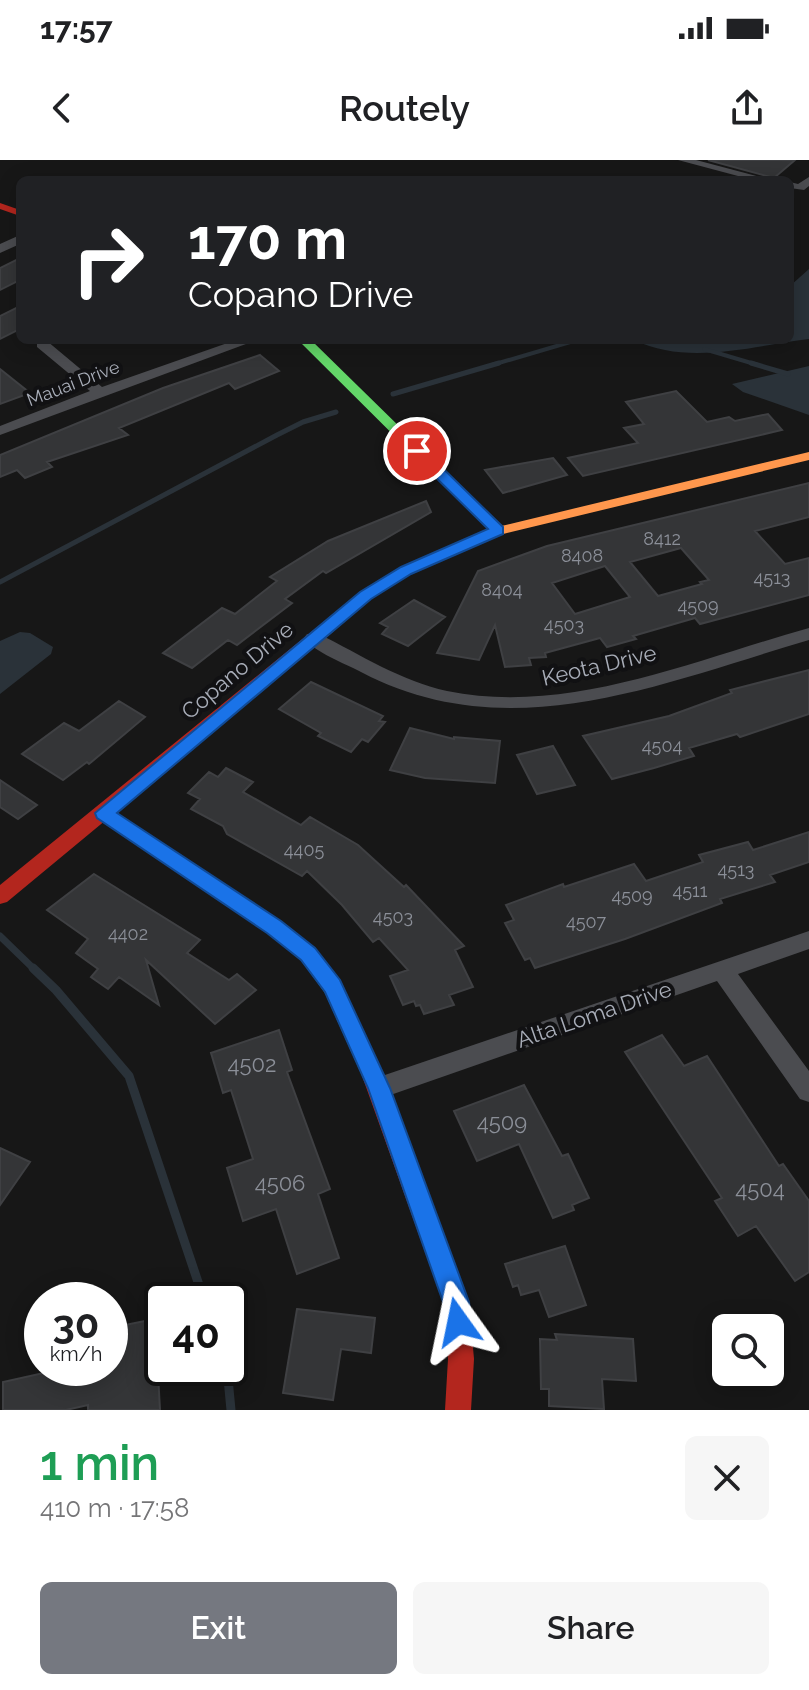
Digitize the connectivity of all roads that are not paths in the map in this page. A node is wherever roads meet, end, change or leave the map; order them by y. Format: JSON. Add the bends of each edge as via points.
{"nodes":[{"id":1,"x":683,"y":160,"type":"edge"},
{"id":2,"x":750,"y":176,"type":"edge"},
{"id":3,"x":42,"y":344,"type":"dead end"},
{"id":4,"x":238,"y":344,"type":"edge"},
{"id":5,"x":308,"y":344,"type":"edge"},
{"id":6,"x":100,"y":392,"type":"junction"},
{"id":7,"x":0,"y":431,"type":"edge"},
{"id":8,"x":809,"y":456,"type":"edge"},
{"id":9,"x":498,"y":531,"type":"junction"},
{"id":10,"x":809,"y":634,"type":"edge"},
{"id":11,"x":313,"y":638,"type":"junction"},
{"id":12,"x":104,"y":813,"type":"junction"},
{"id":13,"x":0,"y":896,"type":"edge"},
{"id":14,"x":809,"y":940,"type":"edge"},
{"id":15,"x":722,"y":970,"type":"junction"},
{"id":16,"x":379,"y":1088,"type":"junction"},
{"id":17,"x":809,"y":1091,"type":"edge"},
{"id":18,"x":458,"y":1410,"type":"edge"}],
"edges":[{"from":1,"to":2,"type":"street"},
{"from":3,"to":6,"type":"street"},
{"from":4,"to":6,"type":"street","name":"Mauai Drive"},
{"from":5,"to":9,"type":"street"},
{"from":6,"to":7,"type":"street","name":"Mauai Drive"},
{"from":8,"to":9,"type":"street","name":"Copano Drive"},
{"from":9,"to":11,"type":"street","name":"Copano Drive","via":[[406,571]]},
{"from":10,"to":11,"type":"street","name":"Keota Drive","via":[[541,705],[500,705],[409,687]]},
{"from":11,"to":12,"type":"street","name":"Copano Drive"},
{"from":12,"to":13,"type":"street","name":"Copano Drive"},
{"from":12,"to":16,"type":"street","via":[[235,898],[308,954],[333,987]]},
{"from":14,"to":15,"type":"street","name":"Alta Loma Drive"},
{"from":15,"to":16,"type":"street","name":"Alta Loma Drive"},
{"from":15,"to":17,"type":"street"},
{"from":16,"to":18,"type":"street","via":[[456,1302]]}]}
